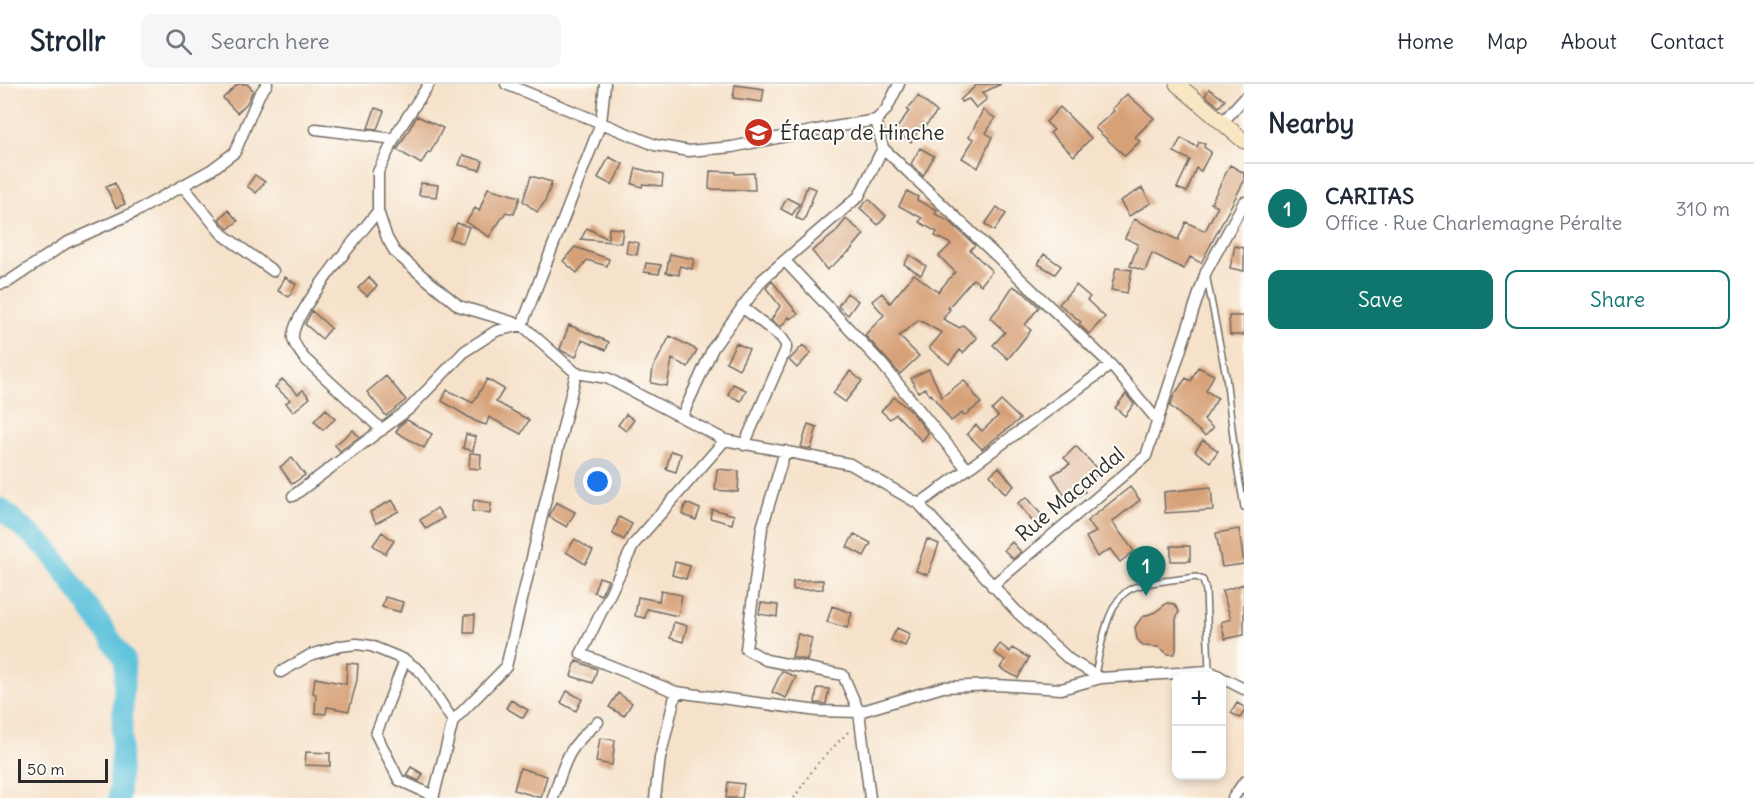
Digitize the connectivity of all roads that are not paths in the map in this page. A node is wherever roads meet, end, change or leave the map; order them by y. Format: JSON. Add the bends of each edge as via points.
{"nodes":[{"id":1,"x":267,"y":84,"type":"edge"},
{"id":2,"x":429,"y":84,"type":"edge"},
{"id":3,"x":506,"y":84,"type":"edge"},
{"id":4,"x":605,"y":84,"type":"edge"},
{"id":5,"x":899,"y":84,"type":"edge"},
{"id":6,"x":1177,"y":84,"type":"edge"},
{"id":7,"x":1244,"y":98,"type":"edge"},
{"id":8,"x":876,"y":120,"type":"junction"},
{"id":9,"x":601,"y":123,"type":"junction"},
{"id":10,"x":1222,"y":123,"type":"junction"},
{"id":11,"x":316,"y":129,"type":"dead end"},
{"id":12,"x":394,"y":139,"type":"junction"},
{"id":13,"x":1244,"y":141,"type":"edge"},
{"id":14,"x":883,"y":148,"type":"junction"},
{"id":15,"x":183,"y":186,"type":"junction"},
{"id":16,"x":1244,"y":202,"type":"edge"},
{"id":17,"x":378,"y":211,"type":"junction"},
{"id":18,"x":785,"y":261,"type":"junction"},
{"id":19,"x":273,"y":271,"type":"dead end"},
{"id":20,"x":1206,"y":272,"type":"junction"},
{"id":21,"x":0,"y":284,"type":"edge"},
{"id":22,"x":742,"y":307,"type":"junction"},
{"id":23,"x":522,"y":325,"type":"junction"},
{"id":24,"x":1111,"y":365,"type":"junction"},
{"id":25,"x":576,"y":373,"type":"junction"},
{"id":26,"x":682,"y":416,"type":"junction"},
{"id":27,"x":1158,"y":421,"type":"junction"},
{"id":28,"x":382,"y":430,"type":"junction"},
{"id":29,"x":725,"y":440,"type":"junction"},
{"id":30,"x":744,"y":445,"type":"junction"},
{"id":31,"x":785,"y":451,"type":"junction"},
{"id":32,"x":967,"y":469,"type":"junction"},
{"id":33,"x":294,"y":496,"type":"dead end"},
{"id":34,"x":919,"y":504,"type":"junction"},
{"id":35,"x":1244,"y":507,"type":"edge"},
{"id":36,"x":992,"y":586,"type":"junction"},
{"id":37,"x":405,"y":660,"type":"junction"},
{"id":38,"x":281,"y":672,"type":"dead end"},
{"id":39,"x":1216,"y":672,"type":"edge"},
{"id":40,"x":1172,"y":676,"type":"edge"},
{"id":41,"x":1098,"y":677,"type":"junction"},
{"id":42,"x":1226,"y":680,"type":"edge"},
{"id":43,"x":1244,"y":689,"type":"edge"},
{"id":44,"x":676,"y":692,"type":"junction"},
{"id":45,"x":859,"y":716,"type":"junction"},
{"id":46,"x":453,"y":721,"type":"junction"},
{"id":47,"x":598,"y":722,"type":"dead end"},
{"id":48,"x":1244,"y":782,"type":"edge"},
{"id":49,"x":433,"y":797,"type":"edge"},
{"id":50,"x":553,"y":798,"type":"edge"},
{"id":51,"x":655,"y":798,"type":"edge"},
{"id":52,"x":870,"y":798,"type":"edge"},
{"id":53,"x":1233,"y":798,"type":"edge"}],
"edges":[{"from":1,"to":15,"type":"street","via":[[234,152]]},
{"from":2,"to":12,"type":"street"},
{"from":3,"to":9,"type":"street"},
{"from":4,"to":9,"type":"street"},
{"from":5,"to":8,"type":"street","via":[[886,110]]},
{"from":6,"to":10,"type":"main road"},
{"from":7,"to":10,"type":"street"},
{"from":8,"to":9,"type":"street","via":[[732,147],[689,151],[655,146]]},
{"from":8,"to":14,"type":"street"},
{"from":9,"to":23,"type":"street"},
{"from":10,"to":13,"type":"main road"},
{"from":11,"to":12,"type":"street"},
{"from":12,"to":17,"type":"street","via":[[378,172]]},
{"from":14,"to":18,"type":"street","via":[[860,196]]},
{"from":14,"to":24,"type":"street"},
{"from":15,"to":19,"type":"street","via":[[222,234]]},
{"from":15,"to":21,"type":"street","via":[[66,243]]},
{"from":16,"to":20,"type":"street","name":"Rue Macandal"},
{"from":17,"to":23,"type":"street","via":[[395,252],[459,306]]},
{"from":17,"to":28,"type":"street","via":[[300,316],[292,337],[304,358]]},
{"from":18,"to":22,"type":"street","via":[[762,280]]},
{"from":18,"to":32,"type":"street","via":[[882,364]]},
{"from":20,"to":27,"type":"street","name":"Rue Macandal"},
{"from":20,"to":35,"type":"lane","via":[[1226,376]]},
{"from":22,"to":26,"type":"street","via":[[713,348]]},
{"from":22,"to":30,"type":"street","via":[[786,344]]},
{"from":23,"to":25,"type":"street"},
{"from":23,"to":28,"type":"street","via":[[496,331],[465,351],[409,409]]},
{"from":24,"to":27,"type":"street"},
{"from":24,"to":32,"type":"street"},
{"from":25,"to":26,"type":"street","via":[[607,378]]},
{"from":25,"to":46,"type":"street","via":[[506,667]]},
{"from":26,"to":29,"type":"street"},
{"from":27,"to":36,"type":"street","name":"Rue Macandal","via":[[1146,456]]},
{"from":28,"to":33,"type":"street"},
{"from":29,"to":30,"type":"street"},
{"from":29,"to":44,"type":"street","via":[[634,544],[580,654]]},
{"from":30,"to":31,"type":"street"},
{"from":31,"to":34,"type":"street","via":[[850,464]]},
{"from":31,"to":45,"type":"street","via":[[762,528],[746,649],[766,660],[843,675]]},
{"from":32,"to":34,"type":"street"},
{"from":34,"to":36,"type":"street"},
{"from":36,"to":41,"type":"street","via":[[1047,642]]},
{"from":37,"to":38,"type":"street","via":[[357,644],[310,655]]},
{"from":37,"to":46,"type":"street","via":[[420,671]]},
{"from":37,"to":49,"type":"street","via":[[376,734],[399,780]]},
{"from":39,"to":41,"type":"lane","via":[[1206,591],[1203,580],[1196,577],[1136,586],[1121,595],[1112,609]]},
{"from":40,"to":41,"type":"street"},
{"from":41,"to":45,"type":"street","via":[[1061,689],[943,687]]},
{"from":42,"to":43,"type":"street"},
{"from":44,"to":45,"type":"street"},
{"from":44,"to":51,"type":"street"},
{"from":45,"to":52,"type":"street"},
{"from":46,"to":49,"type":"street"},
{"from":47,"to":50,"type":"street","via":[[572,748]]},
{"from":48,"to":53,"type":"street"}]}
